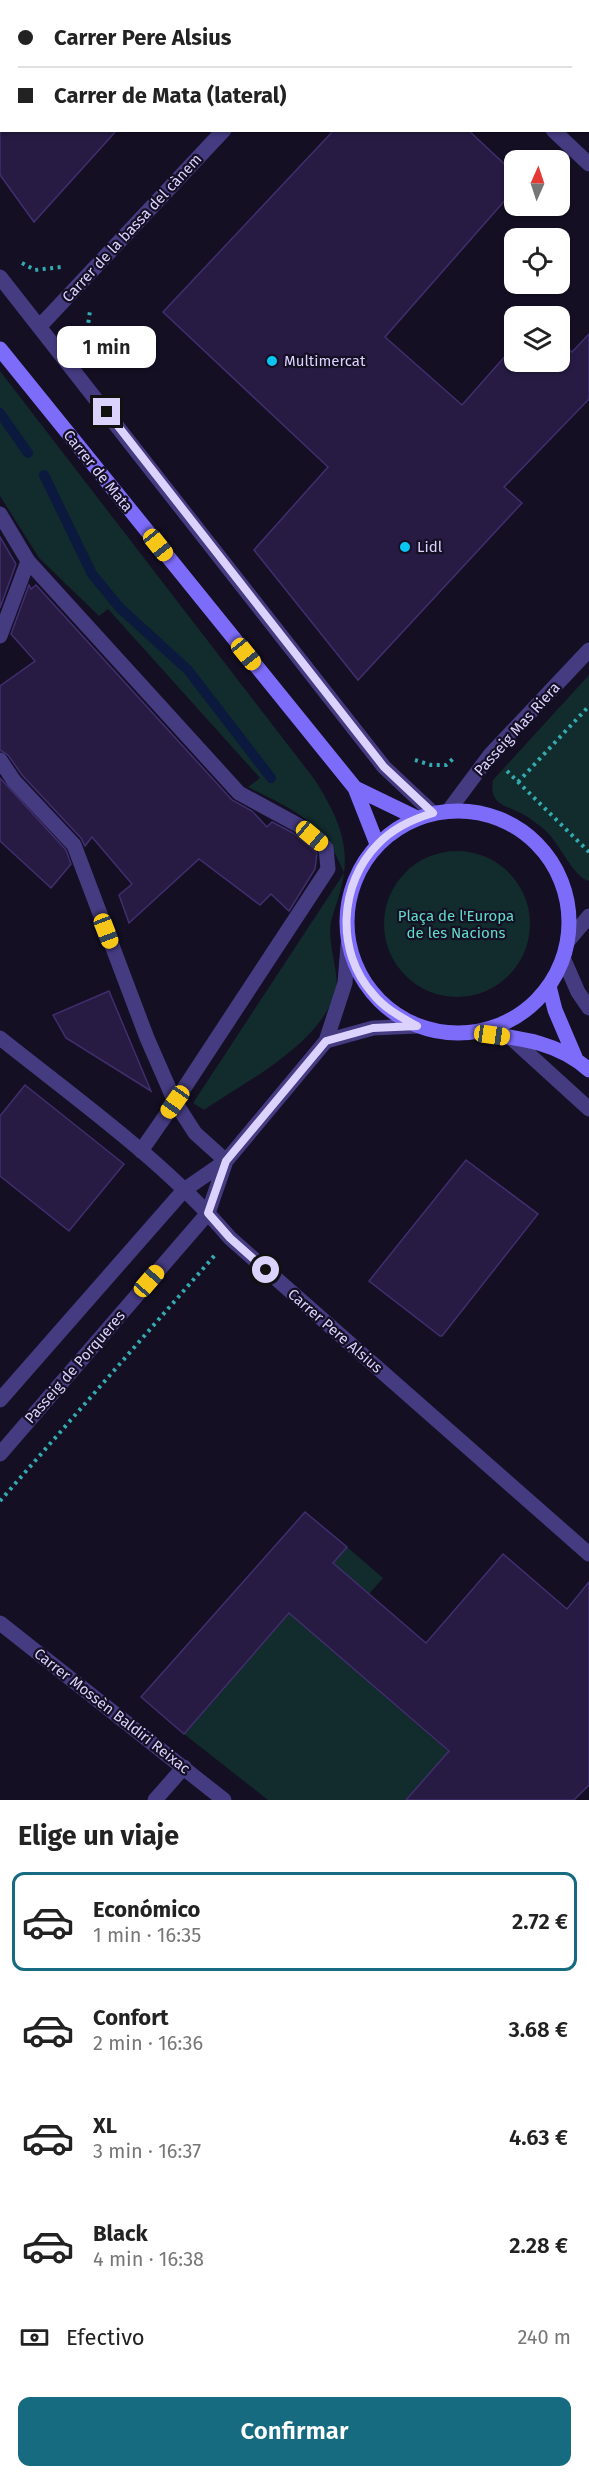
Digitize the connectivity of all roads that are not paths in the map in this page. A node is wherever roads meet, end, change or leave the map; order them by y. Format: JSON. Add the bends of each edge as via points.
{"nodes":[{"id":1,"x":222,"y":132,"type":"edge"},
{"id":2,"x":555,"y":132,"type":"edge"},
{"id":3,"x":589,"y":164,"type":"edge"},
{"id":4,"x":0,"y":277,"type":"edge"},
{"id":5,"x":40,"y":326,"type":"junction"},
{"id":6,"x":0,"y":349,"type":"edge"},
{"id":7,"x":0,"y":514,"type":"edge"},
{"id":8,"x":28,"y":561,"type":"junction"},
{"id":9,"x":0,"y":636,"type":"edge"},
{"id":10,"x":589,"y":650,"type":"edge"},
{"id":11,"x":0,"y":760,"type":"edge"},
{"id":12,"x":355,"y":788,"type":"junction"},
{"id":13,"x":449,"y":810,"type":"junction"},
{"id":14,"x":433,"y":813,"type":"junction"},
{"id":15,"x":417,"y":818,"type":"junction"},
{"id":16,"x":377,"y":844,"type":"junction"},
{"id":17,"x":589,"y":916,"type":"edge"},
{"id":18,"x":568,"y":941,"type":"junction"},
{"id":19,"x":348,"y":945,"type":"junction"},
{"id":20,"x":564,"y":960,"type":"junction"},
{"id":21,"x":549,"y":986,"type":"junction"},
{"id":22,"x":589,"y":1008,"type":"edge"},
{"id":23,"x":417,"y":1026,"type":"junction"},
{"id":24,"x":474,"y":1032,"type":"junction"},
{"id":25,"x":510,"y":1037,"type":"junction"},
{"id":26,"x":0,"y":1038,"type":"edge"},
{"id":27,"x":326,"y":1041,"type":"junction"},
{"id":28,"x":575,"y":1057,"type":"junction"},
{"id":29,"x":589,"y":1070,"type":"edge"},
{"id":30,"x":175,"y":1102,"type":"junction"},
{"id":31,"x":589,"y":1109,"type":"edge"},
{"id":32,"x":141,"y":1151,"type":"junction"},
{"id":33,"x":226,"y":1161,"type":"junction"},
{"id":34,"x":184,"y":1190,"type":"junction"},
{"id":35,"x":208,"y":1213,"type":"junction"},
{"id":36,"x":0,"y":1400,"type":"edge"},
{"id":37,"x":0,"y":1454,"type":"edge"},
{"id":38,"x":589,"y":1554,"type":"edge"},
{"id":39,"x":0,"y":1623,"type":"edge"},
{"id":40,"x":184,"y":1767,"type":"junction"},
{"id":41,"x":155,"y":1800,"type":"edge"},
{"id":42,"x":224,"y":1800,"type":"edge"}],
"edges":[{"from":1,"to":5,"type":"street","name":"Carrer de la bassa del cànem"},
{"from":2,"to":3,"type":"street"},
{"from":4,"to":5,"type":"street"},
{"from":5,"to":14,"type":"street","via":[[384,767]]},
{"from":6,"to":12,"type":"main road","name":"Carrer de Mata"},
{"from":7,"to":8,"type":"street"},
{"from":8,"to":9,"type":"street"},
{"from":8,"to":30,"type":"street","via":[[239,793],[298,825],[326,848],[328,869]]},
{"from":10,"to":13,"type":"street","name":"Passeig Mas Riera","via":[[490,755]]},
{"from":11,"to":30,"type":"street","via":[[14,781],[74,845]]},
{"from":12,"to":15,"type":"main road","name":"Carrer de Mata"},
{"from":12,"to":16,"type":"main road","name":"Carrer de Mata"},
{"from":13,"to":14,"type":"main road"},
{"from":13,"to":18,"type":"main road","via":[[483,813],[514,825],[541,847],[560,875],[569,907]]},
{"from":14,"to":15,"type":"main road"},
{"from":15,"to":16,"type":"main road"},
{"from":16,"to":19,"type":"main road","via":[[350,891]]},
{"from":17,"to":18,"type":"street"},
{"from":18,"to":20,"type":"main road"},
{"from":19,"to":23,"type":"main road","via":[[357,971],[372,994],[393,1013]]},
{"from":19,"to":27,"type":"street","name":"Passeig de Porqueres","via":[[345,983]]},
{"from":20,"to":21,"type":"main road"},
{"from":20,"to":22,"type":"street"},
{"from":21,"to":24,"type":"main road","via":[[520,1014],[503,1024]]},
{"from":21,"to":28,"type":"main road"},
{"from":23,"to":24,"type":"main road","via":[[445,1033]]},
{"from":23,"to":27,"type":"street","via":[[373,1028]]},
{"from":24,"to":25,"type":"main road"},
{"from":25,"to":28,"type":"main road","via":[[526,1038]]},
{"from":25,"to":31,"type":"street"},
{"from":26,"to":32,"type":"street","name":"Carrer Pere Alsius"},
{"from":27,"to":33,"type":"street","name":"Passeig de Porqueres"},
{"from":28,"to":29,"type":"main road"},
{"from":30,"to":32,"type":"street"},
{"from":30,"to":33,"type":"street","via":[[195,1133]]},
{"from":32,"to":34,"type":"street","name":"Carrer Pere Alsius"},
{"from":33,"to":34,"type":"street","name":"Passeig de Porqueres"},
{"from":33,"to":35,"type":"street","name":"Passeig de Porqueres"},
{"from":34,"to":35,"type":"street","name":"Carrer Pere Alsius"},
{"from":34,"to":36,"type":"street","name":"Passeig de Porqueres"},
{"from":35,"to":37,"type":"street","name":"Passeig de Porqueres"},
{"from":35,"to":38,"type":"street","name":"Carrer Pere Alsius","via":[[230,1238]]},
{"from":39,"to":40,"type":"street","name":"Carrer Mossèn Baldiri Reixac"},
{"from":40,"to":41,"type":"street"},
{"from":40,"to":42,"type":"street","name":"Carrer Mossèn Baldiri Reixac"}]}
